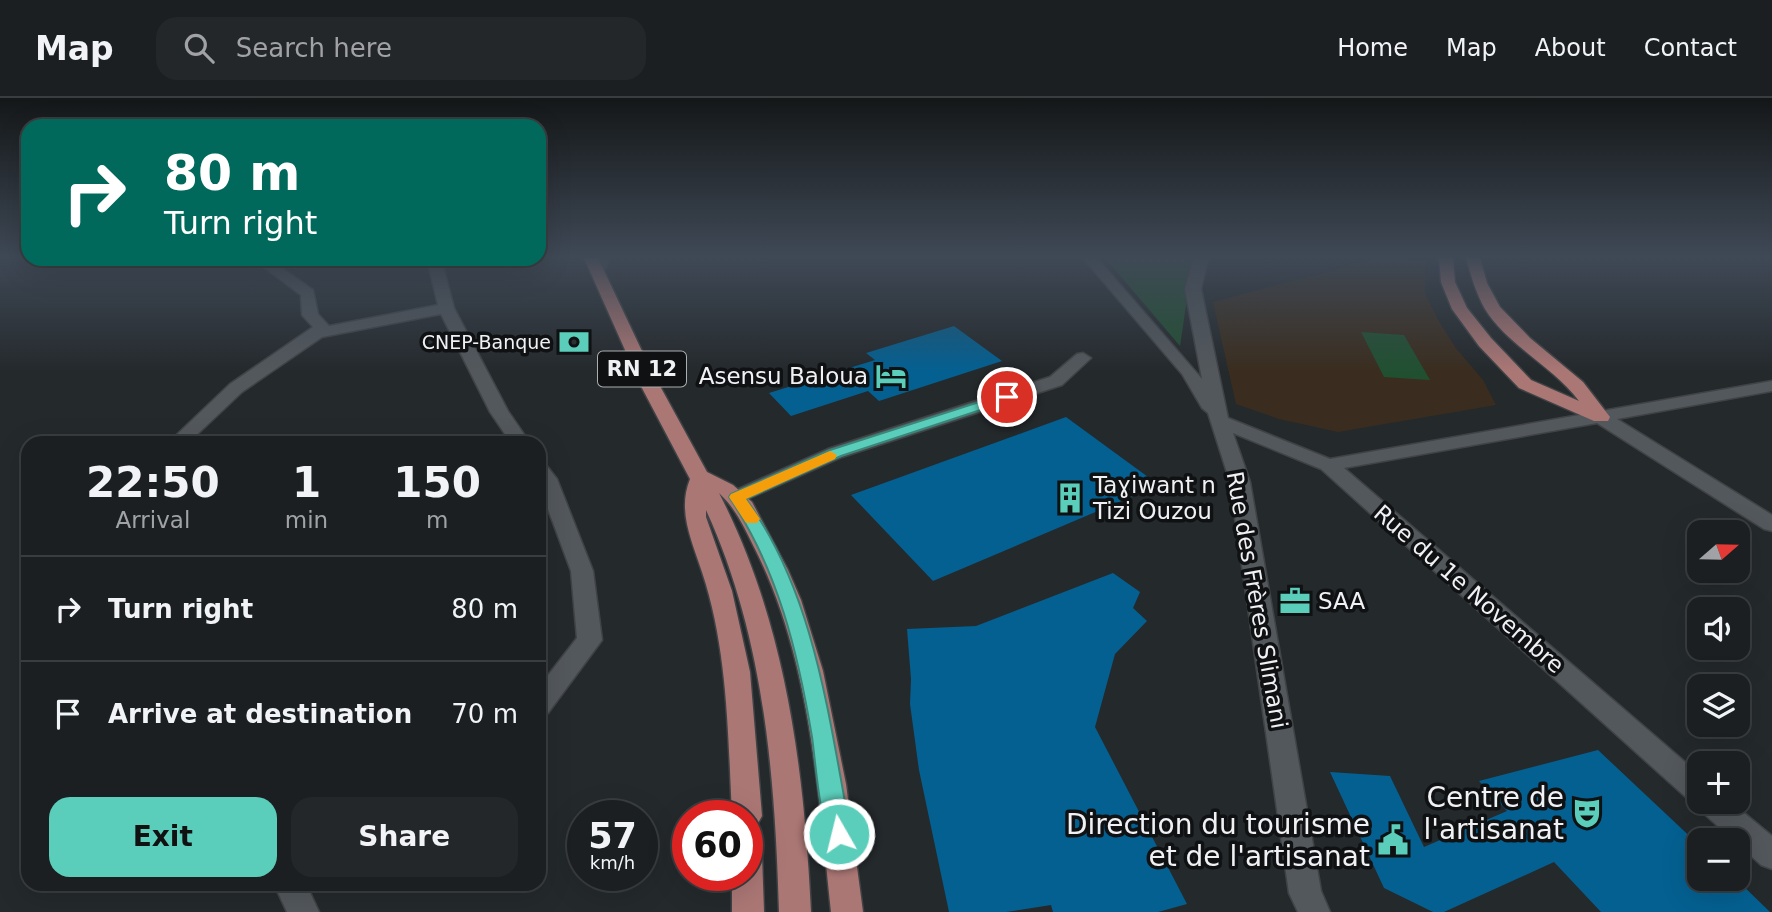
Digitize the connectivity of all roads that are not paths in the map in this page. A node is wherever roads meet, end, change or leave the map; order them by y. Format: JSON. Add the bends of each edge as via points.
{"nodes":[{"id":1,"x":308,"y":296,"type":"edge"},
{"id":2,"x":443,"y":296,"type":"edge"},
{"id":3,"x":612,"y":296,"type":"edge"},
{"id":4,"x":1123,"y":296,"type":"edge"},
{"id":5,"x":1195,"y":296,"type":"edge"},
{"id":6,"x":1454,"y":296,"type":"edge"},
{"id":7,"x":1486,"y":296,"type":"edge"},
{"id":8,"x":446,"y":308,"type":"junction"},
{"id":9,"x":317,"y":333,"type":"junction"},
{"id":10,"x":1083,"y":358,"type":"dead end"},
{"id":11,"x":1772,"y":386,"type":"edge"},
{"id":12,"x":1601,"y":418,"type":"junction"},
{"id":13,"x":1219,"y":421,"type":"junction"},
{"id":14,"x":185,"y":436,"type":"edge"},
{"id":15,"x":516,"y":436,"type":"edge"},
{"id":16,"x":1328,"y":465,"type":"junction"},
{"id":17,"x":701,"y":477,"type":"junction"},
{"id":18,"x":546,"y":478,"type":"edge"},
{"id":19,"x":736,"y":497,"type":"junction"},
{"id":20,"x":1772,"y":524,"type":"edge"},
{"id":21,"x":546,"y":697,"type":"edge"},
{"id":22,"x":1687,"y":780,"type":"edge"},
{"id":23,"x":746,"y":800,"type":"edge"},
{"id":24,"x":1725,"y":814,"type":"edge"},
{"id":25,"x":1772,"y":855,"type":"edge"},
{"id":26,"x":293,"y":891,"type":"edge"},
{"id":27,"x":748,"y":891,"type":"edge"},
{"id":28,"x":303,"y":912,"type":"edge"},
{"id":29,"x":748,"y":912,"type":"edge"},
{"id":30,"x":795,"y":912,"type":"edge"},
{"id":31,"x":847,"y":912,"type":"edge"},
{"id":32,"x":1314,"y":912,"type":"edge"}],
"edges":[{"from":1,"to":9,"type":"street","via":[[310,315],[321,326]]},
{"from":2,"to":8,"type":"street"},
{"from":3,"to":17,"type":"main road","number":"RN 12","via":[[657,400]]},
{"from":4,"to":13,"type":"street","via":[[1189,372]]},
{"from":5,"to":13,"type":"street","name":"Rue des Frères Slimani"},
{"from":6,"to":12,"type":"main road","via":[[1485,342],[1525,384]]},
{"from":7,"to":12,"type":"main road","via":[[1524,341],[1577,386]]},
{"from":8,"to":9,"type":"street"},
{"from":8,"to":15,"type":"street"},
{"from":9,"to":14,"type":"street","via":[[236,388]]},
{"from":10,"to":19,"type":"street","via":[[1056,381],[846,449]]},
{"from":11,"to":12,"type":"street"},
{"from":12,"to":16,"type":"street"},
{"from":12,"to":20,"type":"street"},
{"from":13,"to":16,"type":"street","name":"Rue du 1e Novembre"},
{"from":13,"to":32,"type":"street","name":"Rue des Frères Slimani","via":[[1240,482],[1305,893]]},
{"from":16,"to":22,"type":"street","name":"Rue du 1e Novembre"},
{"from":17,"to":19,"type":"main road"},
{"from":17,"to":23,"type":"main road","via":[[695,517],[720,591],[737,672]]},
{"from":17,"to":30,"type":"main road","number":"RN 12","via":[[727,533],[774,685],[788,778]]},
{"from":18,"to":21,"type":"street","via":[[582,571],[590,640]]},
{"from":19,"to":31,"type":"main road","via":[[777,570],[810,671],[832,784]]},
{"from":24,"to":25,"type":"street"},
{"from":26,"to":28,"type":"street"},
{"from":27,"to":29,"type":"main road"}]}
